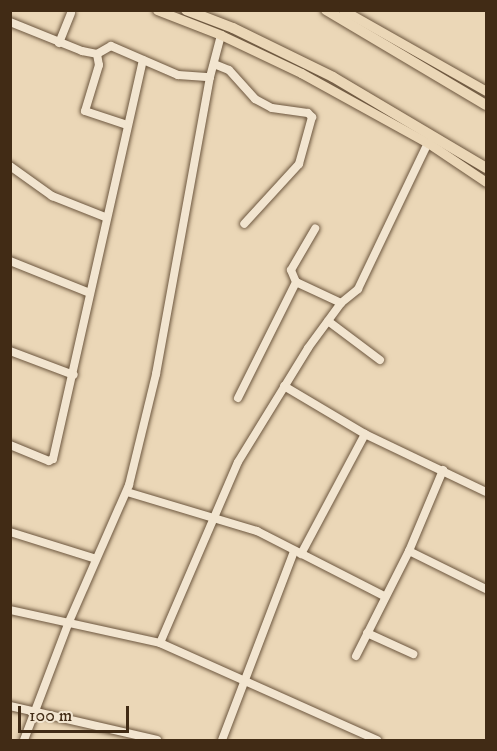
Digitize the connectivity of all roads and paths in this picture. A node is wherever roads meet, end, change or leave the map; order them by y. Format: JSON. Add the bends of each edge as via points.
{"nodes":[{"id":1,"x":157,"y":10,"type":"edge"},
{"id":2,"x":186,"y":10,"type":"edge"},
{"id":3,"x":326,"y":10,"type":"edge"},
{"id":4,"x":344,"y":10,"type":"edge"},
{"id":5,"x":71,"y":13,"type":"dead end"},
{"id":6,"x":10,"y":22,"type":"edge"},
{"id":7,"x":221,"y":35,"type":"junction"},
{"id":8,"x":59,"y":43,"type":"junction"},
{"id":9,"x":97,"y":54,"type":"junction"},
{"id":10,"x":143,"y":60,"type":"junction"},
{"id":11,"x":214,"y":64,"type":"junction"},
{"id":12,"x":210,"y":76,"type":"junction"},
{"id":13,"x":486,"y":91,"type":"edge"},
{"id":14,"x":486,"y":105,"type":"edge"},
{"id":15,"x":126,"y":125,"type":"junction"},
{"id":16,"x":428,"y":143,"type":"junction"},
{"id":17,"x":10,"y":166,"type":"edge"},
{"id":18,"x":486,"y":168,"type":"edge"},
{"id":19,"x":486,"y":182,"type":"edge"},
{"id":20,"x":105,"y":217,"type":"junction"},
{"id":21,"x":244,"y":224,"type":"dead end"},
{"id":22,"x":315,"y":229,"type":"dead end"},
{"id":23,"x":10,"y":261,"type":"edge"},
{"id":24,"x":296,"y":282,"type":"junction"},
{"id":25,"x":90,"y":293,"type":"junction"},
{"id":26,"x":341,"y":303,"type":"junction"},
{"id":27,"x":328,"y":321,"type":"junction"},
{"id":28,"x":10,"y":351,"type":"edge"},
{"id":29,"x":380,"y":360,"type":"dead end"},
{"id":30,"x":74,"y":375,"type":"junction"},
{"id":31,"x":284,"y":386,"type":"junction"},
{"id":32,"x":238,"y":398,"type":"dead end"},
{"id":33,"x":365,"y":434,"type":"junction"},
{"id":34,"x":10,"y":445,"type":"edge"},
{"id":35,"x":443,"y":470,"type":"junction"},
{"id":36,"x":127,"y":492,"type":"junction"},
{"id":37,"x":486,"y":492,"type":"edge"},
{"id":38,"x":216,"y":519,"type":"junction"},
{"id":39,"x":10,"y":532,"type":"edge"},
{"id":40,"x":409,"y":552,"type":"junction"},
{"id":41,"x":298,"y":553,"type":"junction"},
{"id":42,"x":96,"y":559,"type":"junction"},
{"id":43,"x":486,"y":589,"type":"edge"},
{"id":44,"x":384,"y":596,"type":"junction"},
{"id":45,"x":10,"y":610,"type":"edge"},
{"id":46,"x":68,"y":624,"type":"junction"},
{"id":47,"x":367,"y":633,"type":"junction"},
{"id":48,"x":160,"y":643,"type":"junction"},
{"id":49,"x":413,"y":654,"type":"dead end"},
{"id":50,"x":356,"y":656,"type":"dead end"},
{"id":51,"x":245,"y":678,"type":"junction"},
{"id":52,"x":10,"y":706,"type":"edge"},
{"id":53,"x":34,"y":712,"type":"junction"},
{"id":54,"x":24,"y":741,"type":"edge"},
{"id":55,"x":157,"y":741,"type":"edge"},
{"id":56,"x":222,"y":741,"type":"edge"},
{"id":57,"x":377,"y":741,"type":"edge"}],
"edges":[{"from":1,"to":7,"type":"main road"},
{"from":2,"to":18,"type":"highway","via":[[233,28],[333,77]]},
{"from":3,"to":14,"type":"highway"},
{"from":4,"to":13,"type":"main road"},
{"from":5,"to":8,"type":"street"},
{"from":6,"to":8,"type":"street"},
{"from":7,"to":11,"type":"street"},
{"from":7,"to":16,"type":"main road","via":[[301,73]]},
{"from":8,"to":9,"type":"street"},
{"from":9,"to":10,"type":"street","via":[[111,46]]},
{"from":9,"to":15,"type":"street","via":[[99,65],[86,111]]},
{"from":10,"to":12,"type":"street","via":[[188,77]]},
{"from":10,"to":15,"type":"street"},
{"from":11,"to":12,"type":"street"},
{"from":11,"to":21,"type":"street","via":[[229,70],[255,99],[272,108],[308,112],[312,117],[298,164]]},
{"from":12,"to":36,"type":"street","via":[[173,288]]},
{"from":15,"to":20,"type":"street"},
{"from":16,"to":19,"type":"main road"},
{"from":16,"to":26,"type":"street","via":[[358,289]]},
{"from":17,"to":20,"type":"street","via":[[52,196]]},
{"from":20,"to":25,"type":"street"},
{"from":22,"to":24,"type":"street","via":[[291,270]]},
{"from":23,"to":25,"type":"street"},
{"from":24,"to":26,"type":"street"},
{"from":24,"to":32,"type":"street"},
{"from":25,"to":30,"type":"street"},
{"from":26,"to":27,"type":"street"},
{"from":27,"to":29,"type":"street"},
{"from":27,"to":31,"type":"street"},
{"from":28,"to":30,"type":"street"},
{"from":30,"to":34,"type":"street","via":[[52,461]]},
{"from":31,"to":33,"type":"street"},
{"from":31,"to":38,"type":"street","via":[[238,462]]},
{"from":33,"to":35,"type":"street"},
{"from":33,"to":41,"type":"street"},
{"from":35,"to":37,"type":"street"},
{"from":35,"to":40,"type":"street"},
{"from":36,"to":38,"type":"street"},
{"from":36,"to":42,"type":"street"},
{"from":38,"to":41,"type":"street","via":[[257,531]]},
{"from":38,"to":48,"type":"street"},
{"from":39,"to":42,"type":"street"},
{"from":40,"to":43,"type":"street"},
{"from":40,"to":44,"type":"street"},
{"from":41,"to":44,"type":"street"},
{"from":41,"to":51,"type":"street"},
{"from":42,"to":46,"type":"street"},
{"from":44,"to":47,"type":"street"},
{"from":45,"to":46,"type":"street"},
{"from":46,"to":48,"type":"street"},
{"from":46,"to":53,"type":"street"},
{"from":47,"to":49,"type":"street"},
{"from":47,"to":50,"type":"street"},
{"from":48,"to":51,"type":"street"},
{"from":51,"to":56,"type":"street"},
{"from":51,"to":57,"type":"street"},
{"from":52,"to":53,"type":"street"},
{"from":53,"to":54,"type":"street"},
{"from":53,"to":55,"type":"street"}]}
